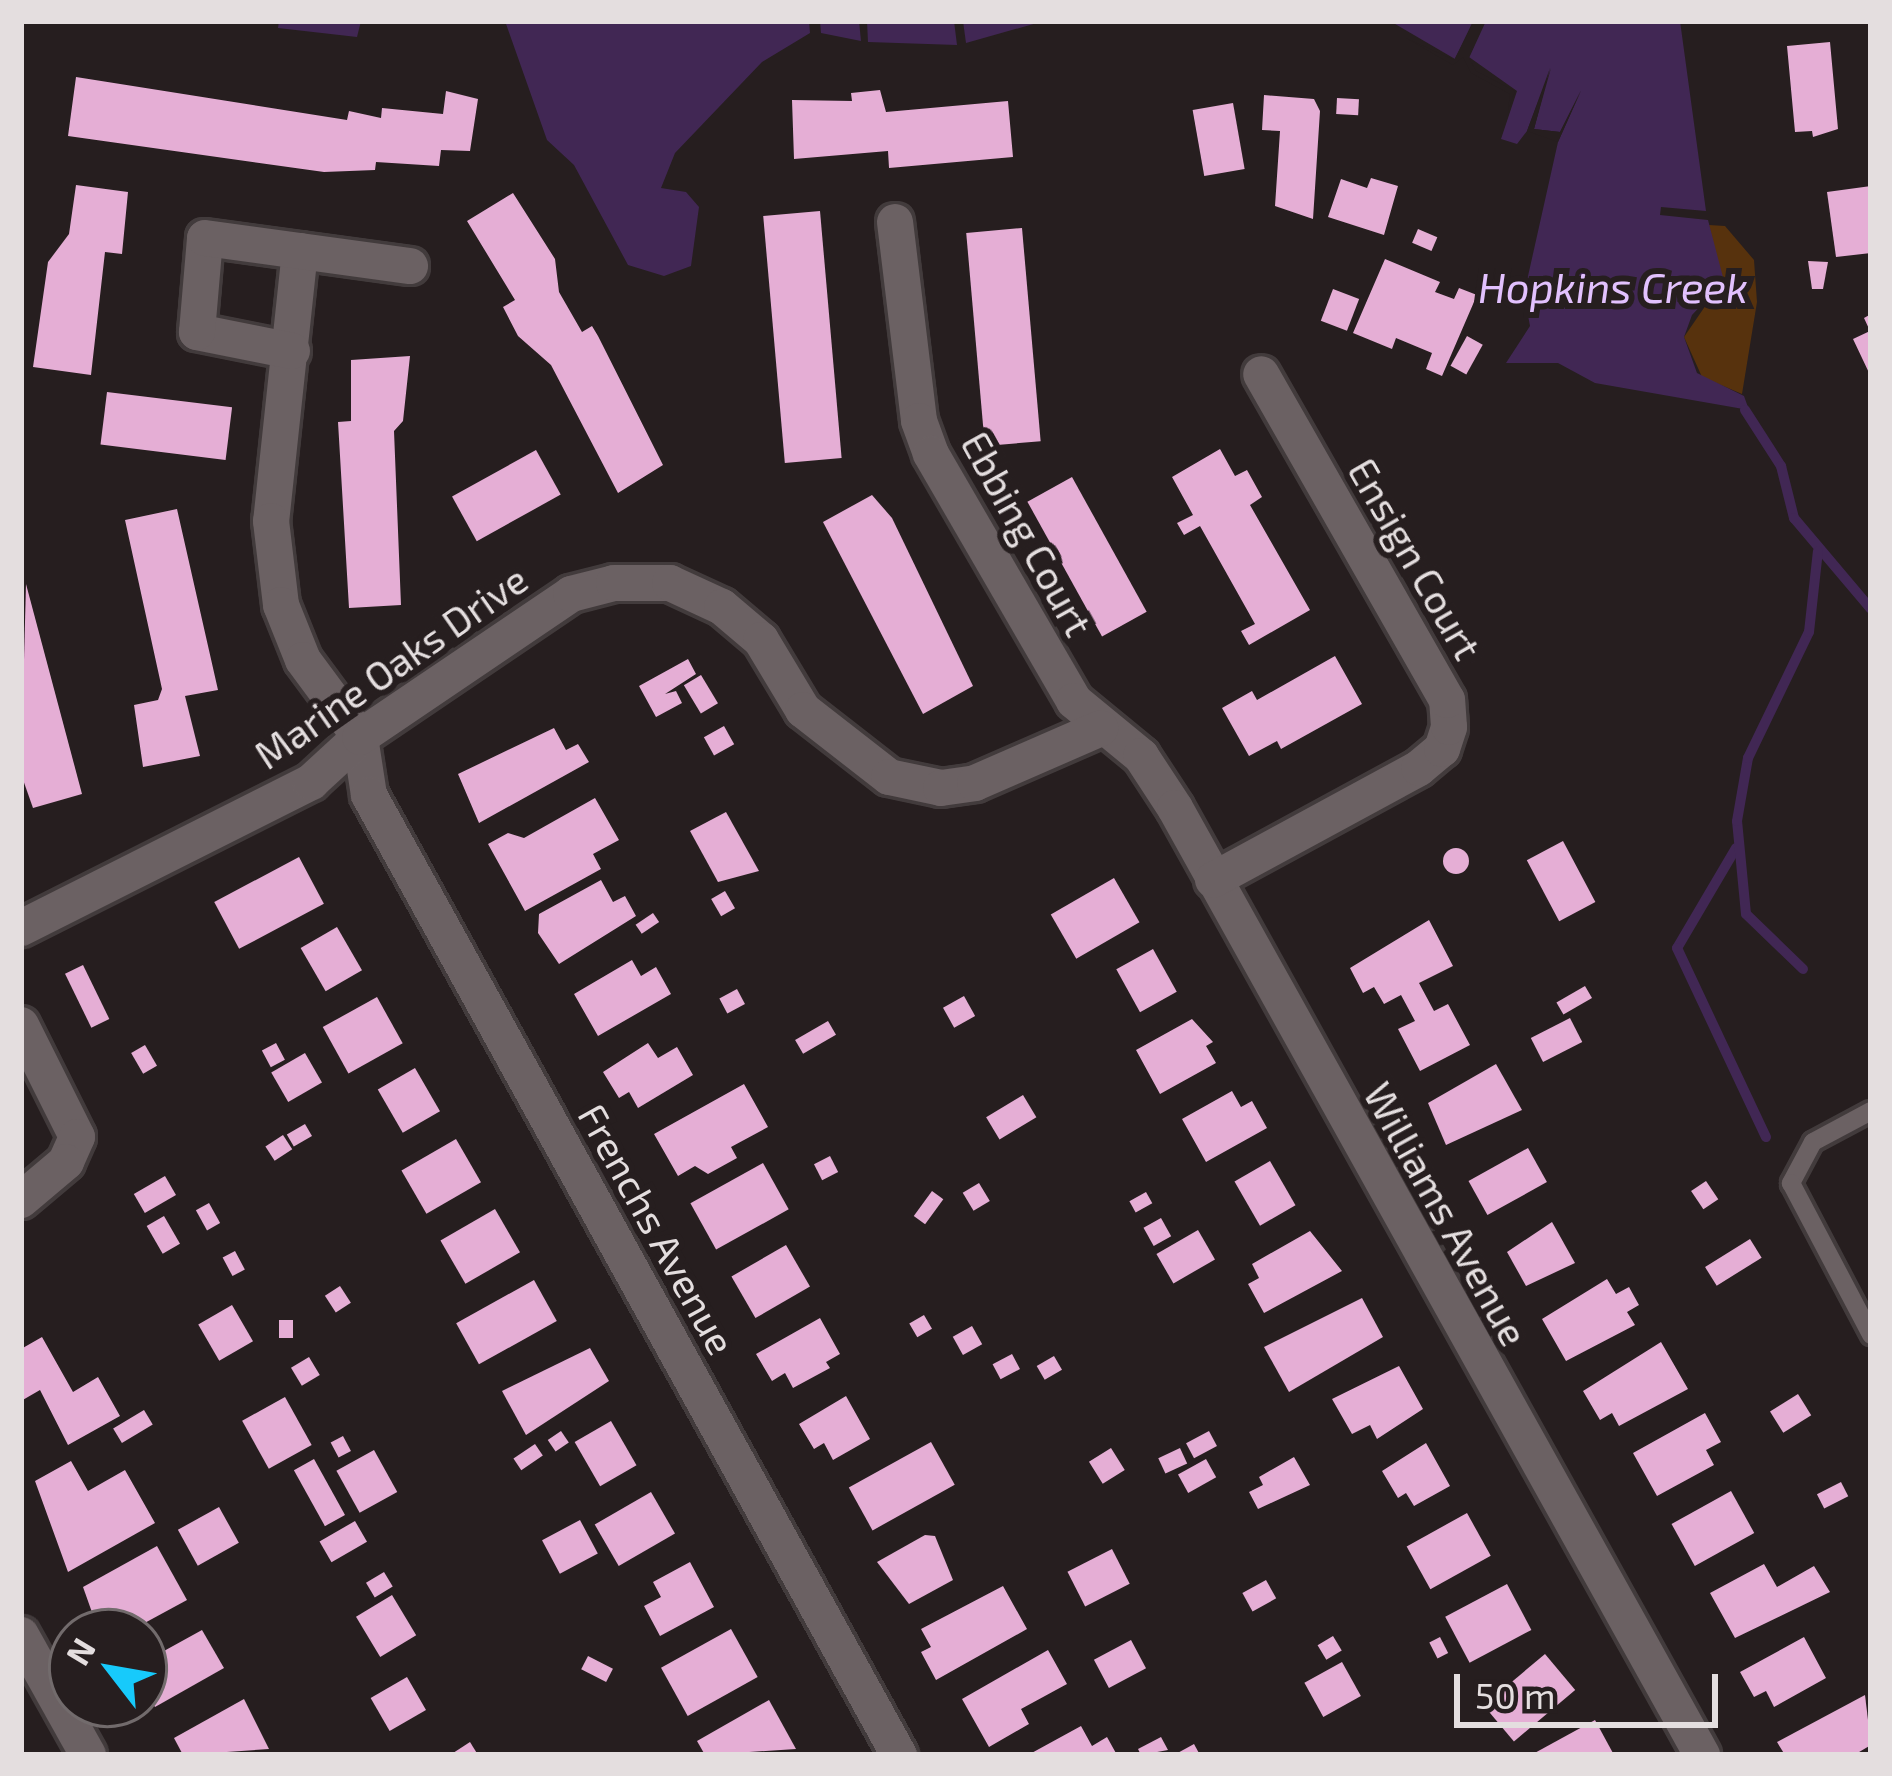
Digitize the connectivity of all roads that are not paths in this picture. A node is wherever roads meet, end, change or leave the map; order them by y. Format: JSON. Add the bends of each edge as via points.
{"nodes":[{"id":1,"x":895,"y":222,"type":"dead end"},
{"id":2,"x":300,"y":251,"type":"junction"},
{"id":3,"x":410,"y":266,"type":"dead end"},
{"id":4,"x":292,"y":351,"type":"junction"},
{"id":5,"x":1262,"y":374,"type":"dead end"},
{"id":6,"x":1102,"y":728,"type":"junction"},
{"id":7,"x":360,"y":737,"type":"junction"},
{"id":8,"x":1214,"y":880,"type":"junction"},
{"id":9,"x":21,"y":928,"type":"edge"},
{"id":10,"x":21,"y":1025,"type":"edge"},
{"id":11,"x":1871,"y":1112,"type":"edge"},
{"id":12,"x":21,"y":1200,"type":"edge"},
{"id":13,"x":1871,"y":1335,"type":"edge"},
{"id":14,"x":21,"y":1635,"type":"edge"},
{"id":15,"x":88,"y":1755,"type":"edge"},
{"id":16,"x":899,"y":1755,"type":"edge"},
{"id":17,"x":1702,"y":1755,"type":"edge"}],
"edges":[{"from":1,"to":6,"type":"street","name":"Ebbing Court","via":[[931,454],[1057,674]]},
{"from":2,"to":3,"type":"street"},
{"from":2,"to":4,"type":"street"},
{"from":2,"to":4,"type":"street","via":[[205,238],[197,332]]},
{"from":4,"to":7,"type":"street","via":[[273,564],[303,660]]},
{"from":5,"to":8,"type":"street","name":"Ensign Court","via":[[1447,700],[1449,727],[1442,748],[1420,768]]},
{"from":6,"to":7,"type":"street","name":"Marine Oaks Drive","via":[[975,783],[941,788],[889,777],[802,710],[761,640],[722,607],[670,583],[614,583],[571,594]]},
{"from":6,"to":8,"type":"street","name":"Williams Avenue","via":[[1141,756]]},
{"from":7,"to":9,"type":"street","name":"Marine Oaks Drive","via":[[311,782]]},
{"from":7,"to":16,"type":"street","name":"Frenchs Avenue","via":[[369,795]]},
{"from":8,"to":17,"type":"street","name":"Williams Avenue"},
{"from":10,"to":12,"type":"street","via":[[76,1137],[66,1162]]},
{"from":11,"to":13,"type":"lane","via":[[1814,1142],[1791,1183]]},
{"from":14,"to":15,"type":"street"}]}
